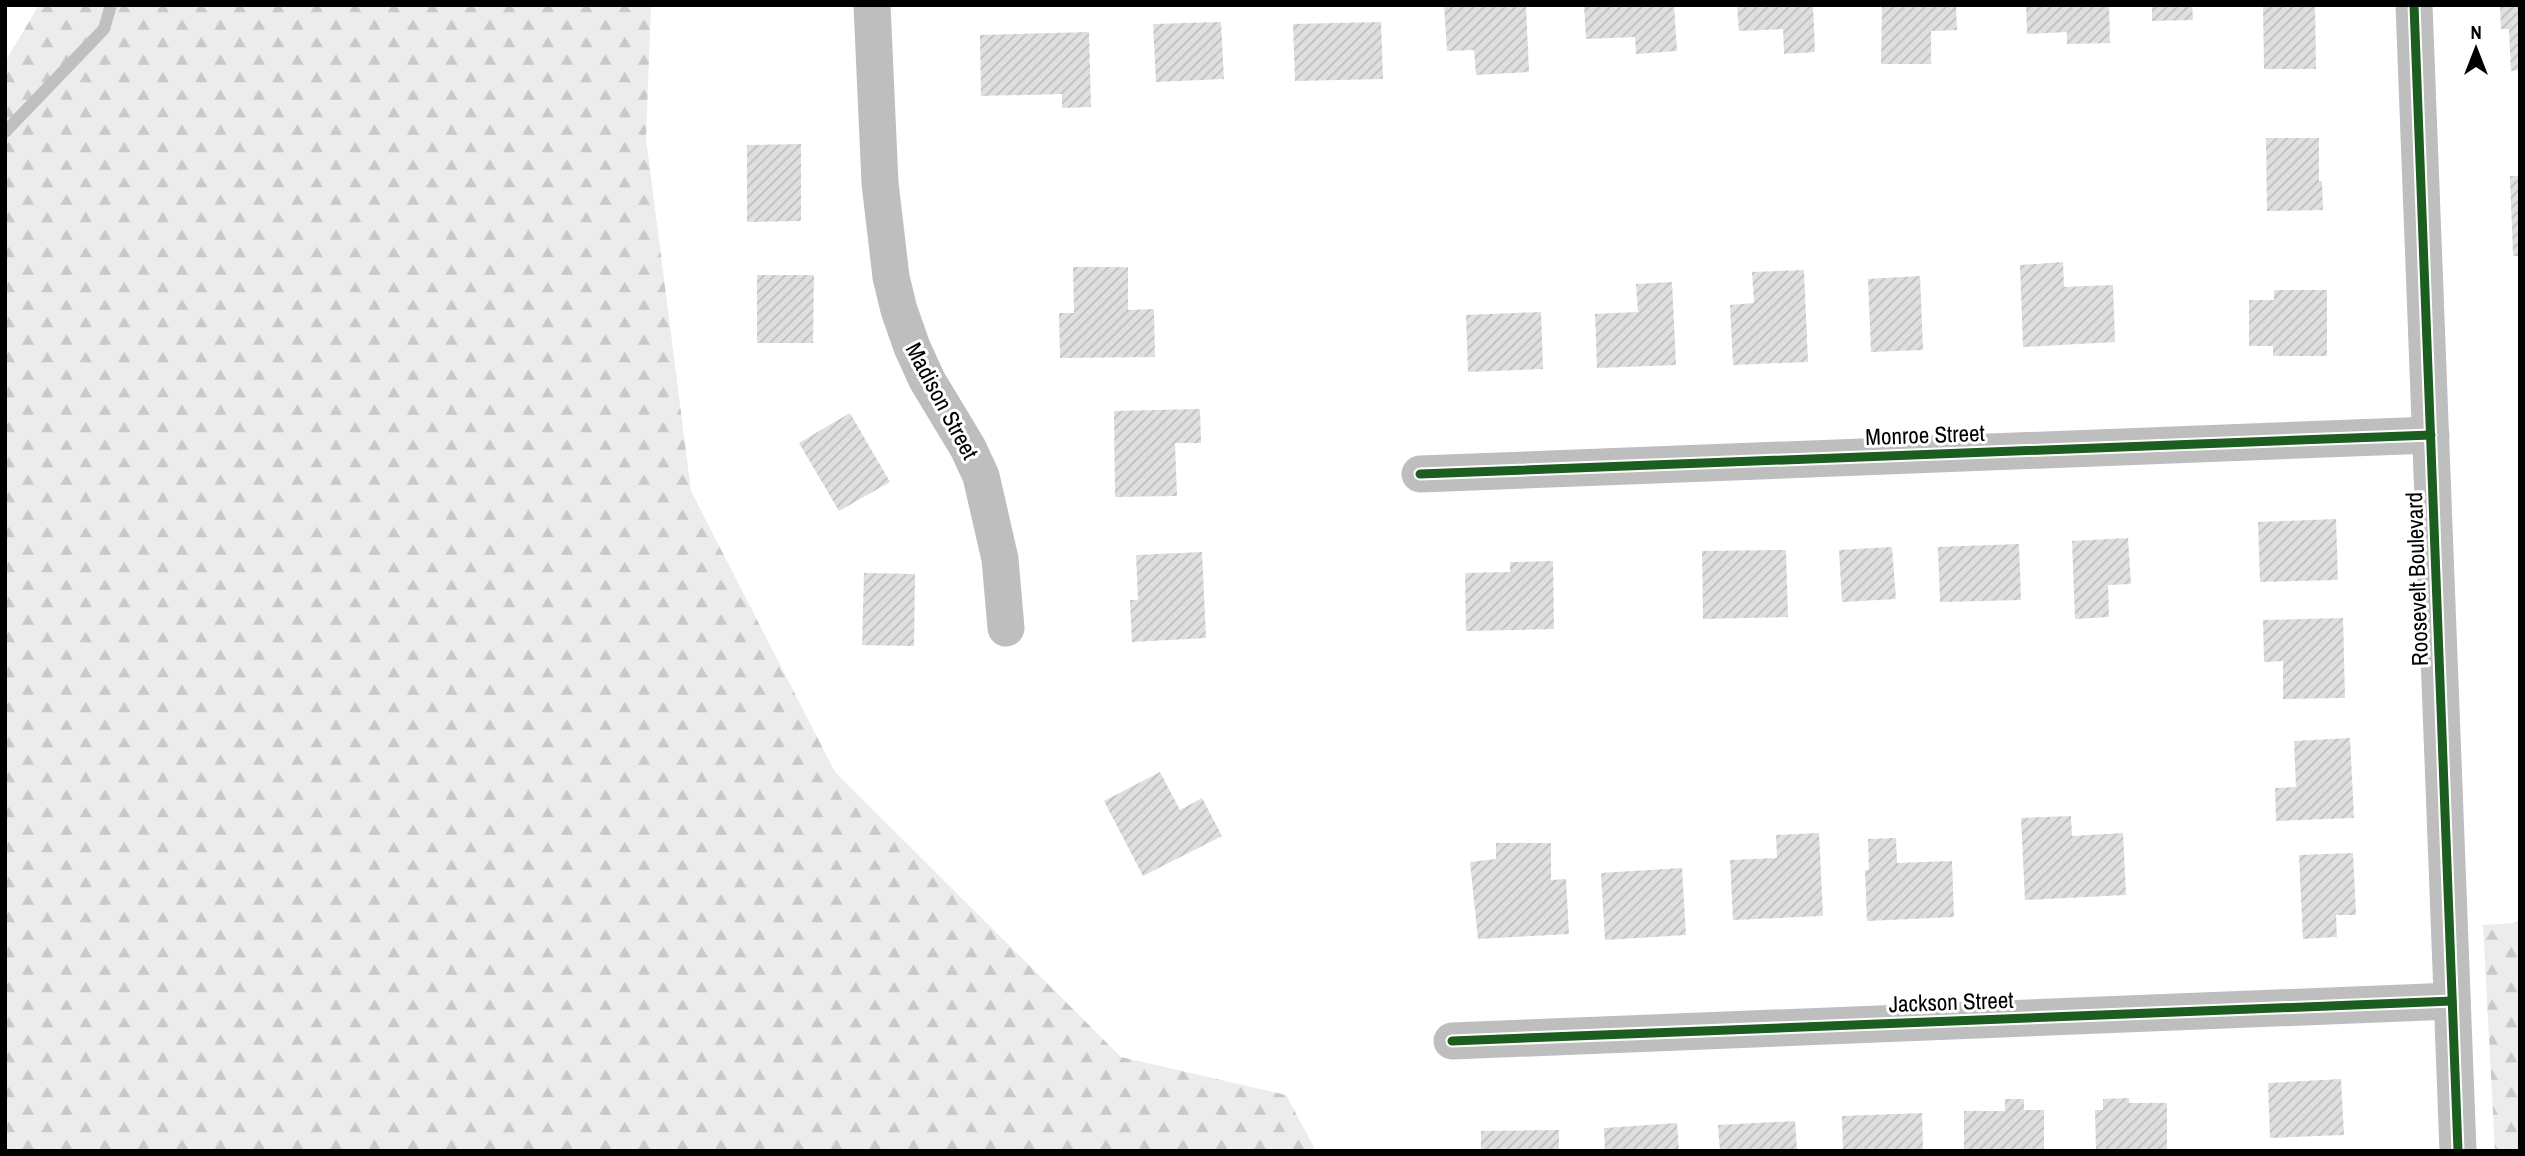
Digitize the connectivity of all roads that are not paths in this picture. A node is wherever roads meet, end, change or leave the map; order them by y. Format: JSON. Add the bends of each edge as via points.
{"nodes":[{"id":1,"x":872,"y":5,"type":"edge"},
{"id":2,"x":2414,"y":5,"type":"edge"},
{"id":3,"x":2431,"y":435,"type":"junction"},
{"id":4,"x":1420,"y":474,"type":"dead end"},
{"id":5,"x":1006,"y":628,"type":"dead end"},
{"id":6,"x":2452,"y":1001,"type":"junction"},
{"id":7,"x":1452,"y":1041,"type":"dead end"},
{"id":8,"x":2458,"y":1151,"type":"edge"}],
"edges":[{"from":1,"to":5,"type":"street","name":"Madison Street","via":[[880,183],[891,277],[927,380],[981,476],[1000,559]]},
{"from":2,"to":3,"type":"street","name":"Roosevelt Boulevard"},
{"from":3,"to":4,"type":"street","name":"Monroe Street"},
{"from":3,"to":6,"type":"street","name":"Roosevelt Boulevard"},
{"from":6,"to":7,"type":"street","name":"Jackson Street"},
{"from":6,"to":8,"type":"street","name":"Roosevelt Boulevard"}]}
